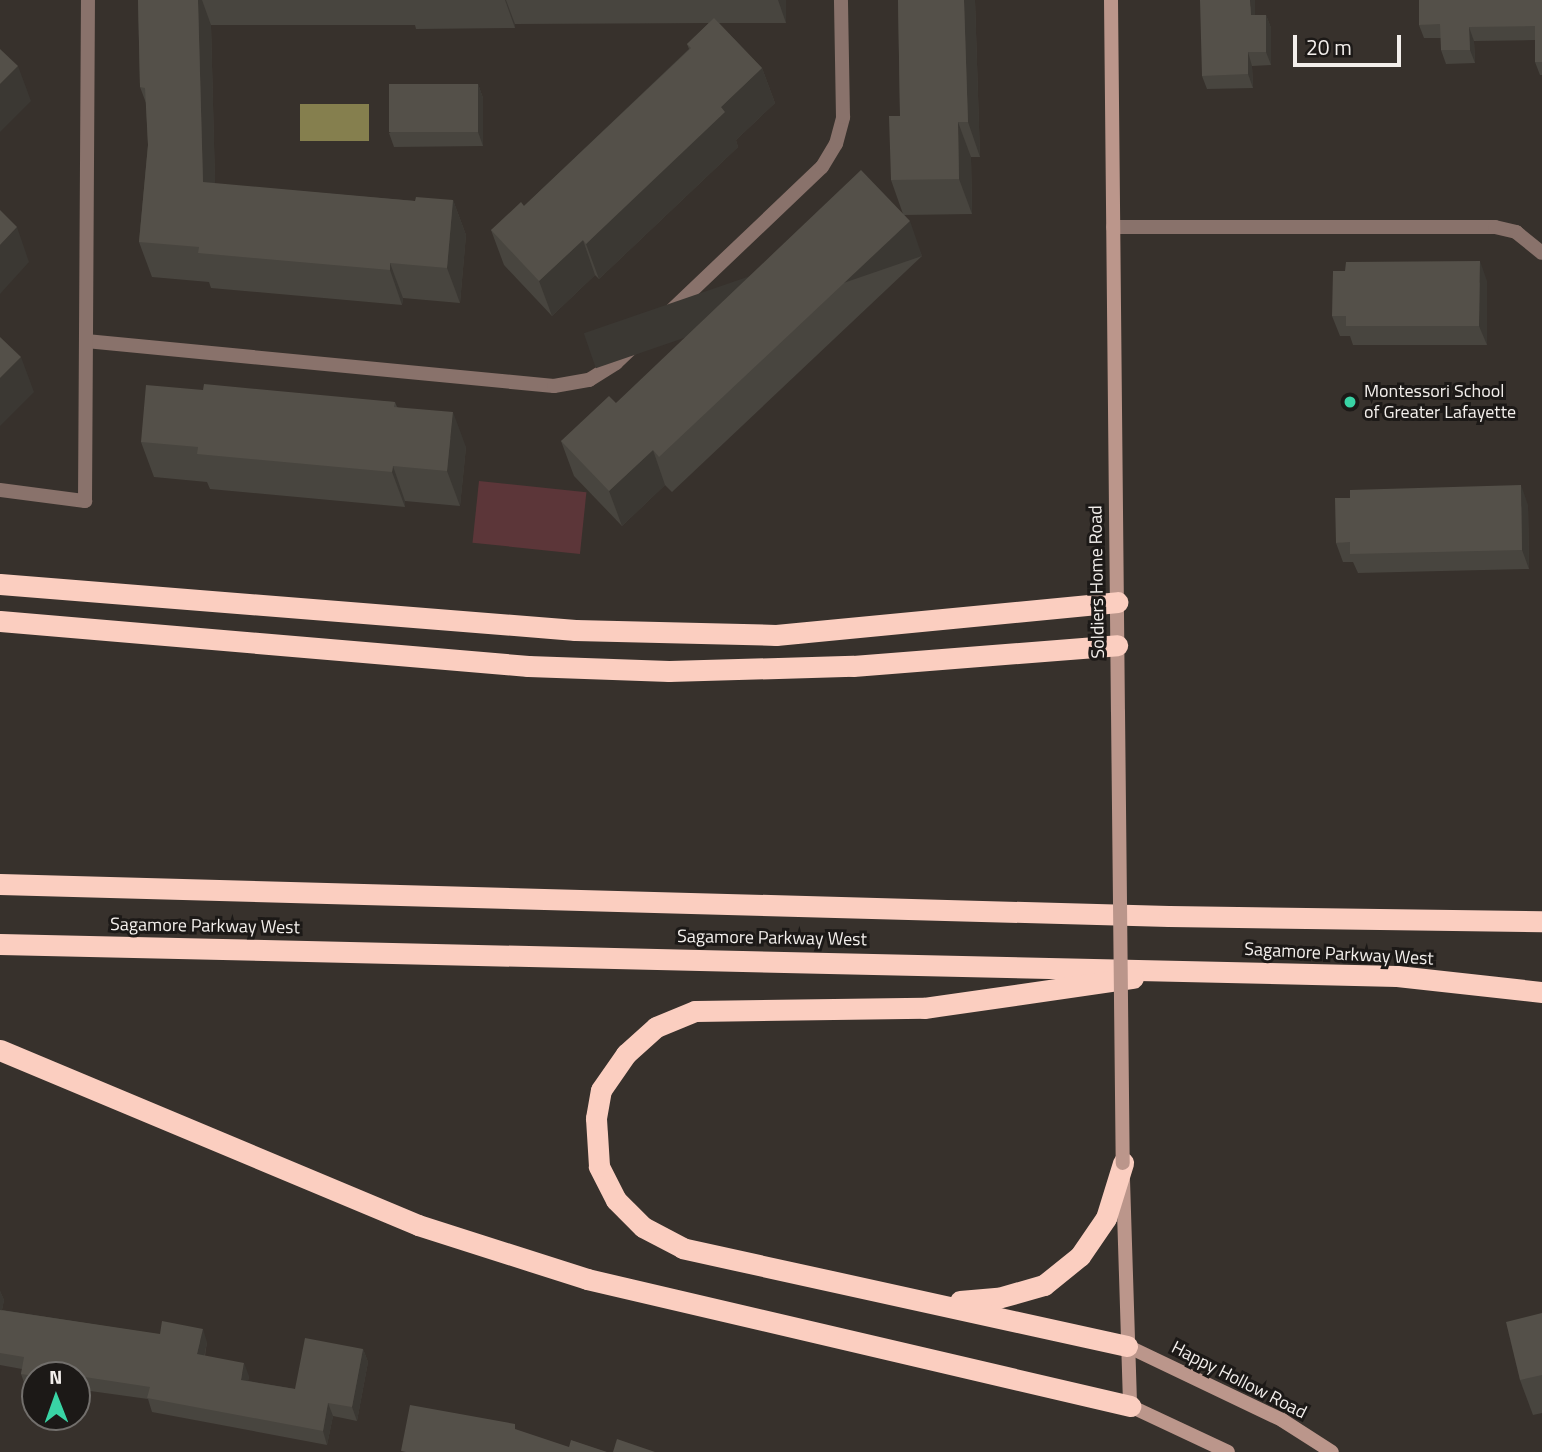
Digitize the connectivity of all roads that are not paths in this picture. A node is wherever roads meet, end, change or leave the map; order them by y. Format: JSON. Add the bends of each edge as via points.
{"nodes":[{"id":1,"x":88,"y":0,"type":"edge"},
{"id":2,"x":841,"y":0,"type":"edge"},
{"id":3,"x":1111,"y":0,"type":"edge"},
{"id":4,"x":1113,"y":227,"type":"junction"},
{"id":5,"x":1542,"y":253,"type":"edge"},
{"id":6,"x":86,"y":341,"type":"junction"},
{"id":7,"x":0,"y":490,"type":"edge"},
{"id":8,"x":0,"y":584,"type":"edge"},
{"id":9,"x":1117,"y":602,"type":"junction"},
{"id":10,"x":0,"y":621,"type":"edge"},
{"id":11,"x":1117,"y":645,"type":"junction"},
{"id":12,"x":0,"y":884,"type":"edge"},
{"id":13,"x":1542,"y":921,"type":"edge"},
{"id":14,"x":0,"y":944,"type":"edge"},
{"id":15,"x":1172,"y":970,"type":"junction"},
{"id":16,"x":1542,"y":992,"type":"edge"},
{"id":17,"x":0,"y":1050,"type":"edge"},
{"id":18,"x":1123,"y":1163,"type":"junction"},
{"id":19,"x":937,"y":1302,"type":"junction"},
{"id":20,"x":1127,"y":1346,"type":"junction"},
{"id":21,"x":1129,"y":1406,"type":"junction"},
{"id":22,"x":1228,"y":1452,"type":"edge"},
{"id":23,"x":1332,"y":1452,"type":"edge"}],
"edges":[{"from":1,"to":6,"type":"lane"},
{"from":2,"to":6,"type":"lane","via":[[844,117],[836,144],[822,167],[616,363],[589,380],[554,386]]},
{"from":3,"to":4,"type":"street","name":"Soldiers Home Road"},
{"from":4,"to":5,"type":"lane","via":[[1494,227],[1516,232]]},
{"from":4,"to":9,"type":"street","name":"Soldiers Home Road"},
{"from":6,"to":7,"type":"lane","via":[[85,501]]},
{"from":8,"to":9,"type":"highway","via":[[575,630],[776,635]]},
{"from":9,"to":11,"type":"street","name":"Soldiers Home Road"},
{"from":10,"to":11,"type":"highway","via":[[528,666],[669,671],[853,666]]},
{"from":11,"to":18,"type":"street","name":"Soldiers Home Road","bridge":true},
{"from":12,"to":13,"type":"highway","name":"Sagamore Parkway West","via":[[1169,916]]},
{"from":14,"to":15,"type":"highway","name":"Sagamore Parkway West"},
{"from":15,"to":16,"type":"highway","name":"Sagamore Parkway West","via":[[1397,976]]},
{"from":15,"to":19,"type":"highway","via":[[1077,989],[924,1008],[695,1011],[656,1027],[625,1054],[601,1090],[596,1118],[599,1166],[616,1200],[643,1227],[683,1248]]},
{"from":17,"to":21,"type":"highway","via":[[418,1225],[587,1279]]},
{"from":18,"to":19,"type":"highway","via":[[1106,1218],[1080,1256],[1044,1285],[998,1298]]},
{"from":18,"to":20,"type":"street"},
{"from":19,"to":20,"type":"highway"},
{"from":20,"to":21,"type":"street"},
{"from":20,"to":23,"type":"street","name":"Happy Hollow Road","via":[[1282,1420]]},
{"from":21,"to":22,"type":"street"}]}
